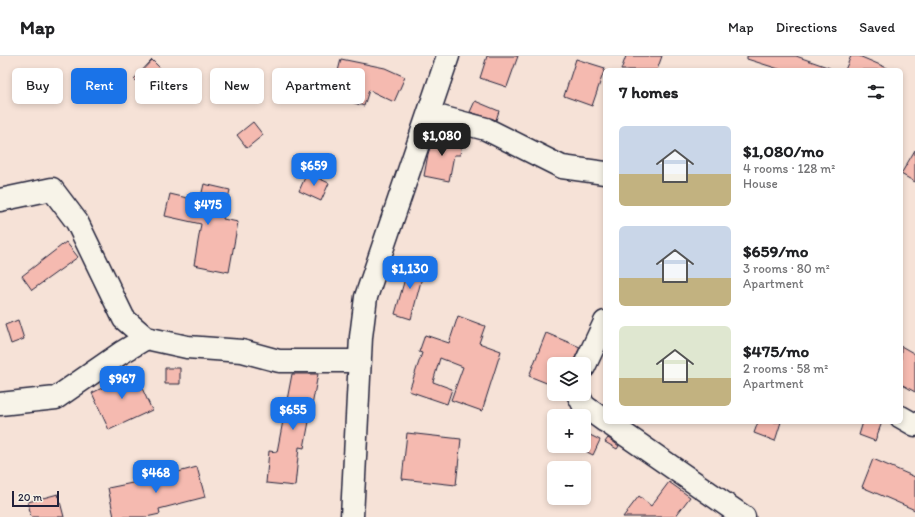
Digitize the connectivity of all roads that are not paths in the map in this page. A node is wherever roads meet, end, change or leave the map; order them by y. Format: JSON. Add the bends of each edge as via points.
{"nodes":[{"id":1,"x":448,"y":56,"type":"edge"},
{"id":2,"x":429,"y":114,"type":"junction"},
{"id":3,"x":603,"y":173,"type":"edge"},
{"id":4,"x":0,"y":200,"type":"edge"},
{"id":5,"x":603,"y":326,"type":"edge"},
{"id":6,"x":146,"y":338,"type":"junction"},
{"id":7,"x":589,"y":357,"type":"edge"},
{"id":8,"x":360,"y":361,"type":"junction"},
{"id":9,"x":582,"y":401,"type":"edge"},
{"id":10,"x":0,"y":404,"type":"edge"},
{"id":11,"x":903,"y":418,"type":"edge"},
{"id":12,"x":603,"y":419,"type":"edge"},
{"id":13,"x":610,"y":424,"type":"edge"},
{"id":14,"x":915,"y":425,"type":"edge"},
{"id":15,"x":352,"y":517,"type":"edge"},
{"id":16,"x":744,"y":517,"type":"edge"}],
"edges":[{"from":1,"to":2,"type":"street"},
{"from":2,"to":3,"type":"street","via":[[486,128],[562,167]]},
{"from":2,"to":8,"type":"street","via":[[366,297]]},
{"from":4,"to":6,"type":"street","via":[[52,189],[77,222],[124,319]]},
{"from":5,"to":7,"type":"street"},
{"from":6,"to":8,"type":"street","via":[[187,347],[242,352],[279,361]]},
{"from":6,"to":10,"type":"street","via":[[56,398]]},
{"from":8,"to":15,"type":"street"},
{"from":9,"to":12,"type":"street","via":[[584,406]]},
{"from":11,"to":14,"type":"street"},
{"from":13,"to":16,"type":"street"}]}
